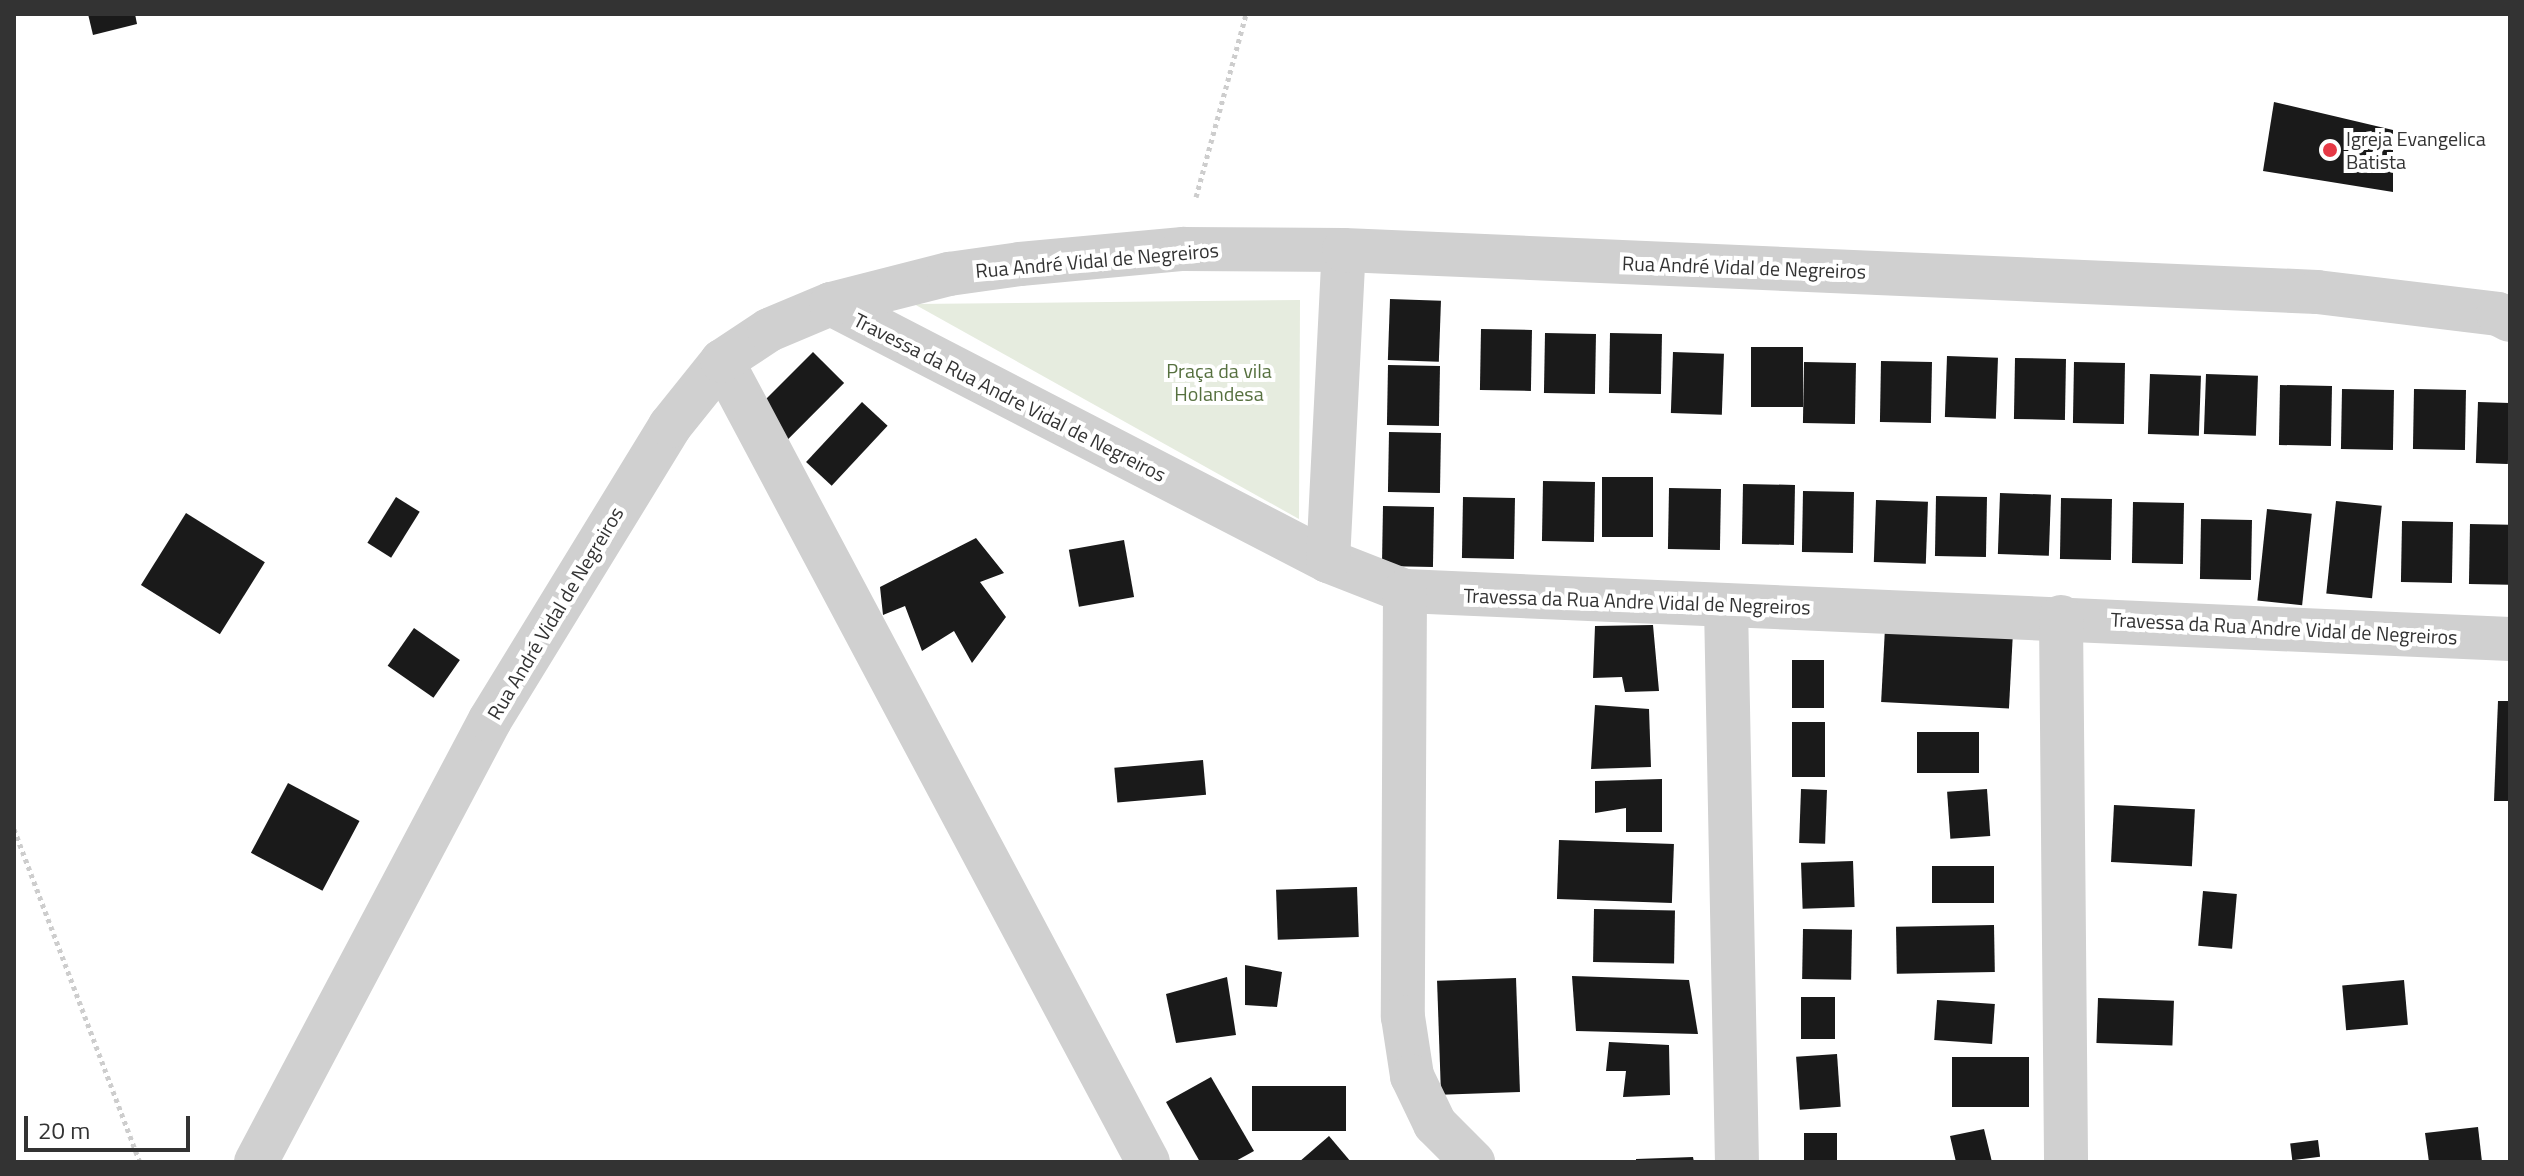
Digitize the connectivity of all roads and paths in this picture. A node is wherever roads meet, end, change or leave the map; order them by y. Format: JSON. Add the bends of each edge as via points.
{"nodes":[{"id":1,"x":1246,"y":14,"type":"edge"},
{"id":2,"x":1183,"y":249,"type":"junction"},
{"id":3,"x":1344,"y":250,"type":"junction"},
{"id":4,"x":831,"y":304,"type":"junction"},
{"id":5,"x":2510,"y":320,"type":"edge"},
{"id":6,"x":722,"y":361,"type":"junction"},
{"id":7,"x":1328,"y":561,"type":"junction"},
{"id":8,"x":1405,"y":591,"type":"junction"},
{"id":9,"x":1726,"y":606,"type":"junction"},
{"id":10,"x":2061,"y":617,"type":"junction"},
{"id":11,"x":2510,"y":639,"type":"edge"},
{"id":12,"x":14,"y":829,"type":"edge"},
{"id":13,"x":140,"y":1162,"type":"edge"},
{"id":14,"x":256,"y":1162,"type":"edge"},
{"id":15,"x":1148,"y":1162,"type":"edge"},
{"id":16,"x":1473,"y":1162,"type":"edge"},
{"id":17,"x":1737,"y":1162,"type":"edge"},
{"id":18,"x":2066,"y":1162,"type":"edge"}],
"edges":[{"from":1,"to":2,"type":"path"},
{"from":2,"to":3,"type":"street","name":"Rua André Vidal de Negreiros"},
{"from":2,"to":4,"type":"street","name":"Rua André Vidal de Negreiros","via":[[949,274]]},
{"from":3,"to":5,"type":"street","name":"Rua André Vidal de Negreiros","via":[[2317,292],[2498,314]]},
{"from":3,"to":7,"type":"street"},
{"from":4,"to":6,"type":"street","name":"Rua André Vidal de Negreiros","via":[[769,330]]},
{"from":4,"to":7,"type":"street","name":"Travessa da Rua Andre Vidal de Negreiros"},
{"from":6,"to":14,"type":"street","name":"Rua André Vidal de Negreiros","via":[[670,426],[490,720]]},
{"from":6,"to":15,"type":"street"},
{"from":7,"to":8,"type":"street","name":"Travessa da Rua Andre Vidal de Negreiros"},
{"from":8,"to":9,"type":"street","name":"Travessa da Rua Andre Vidal de Negreiros"},
{"from":8,"to":16,"type":"street","via":[[1403,1017],[1412,1076],[1435,1124]]},
{"from":9,"to":10,"type":"street","name":"Travessa da Rua Andre Vidal de Negreiros"},
{"from":9,"to":17,"type":"street"},
{"from":10,"to":11,"type":"street","name":"Travessa da Rua Andre Vidal de Negreiros"},
{"from":10,"to":18,"type":"street"},
{"from":12,"to":13,"type":"path"}]}
